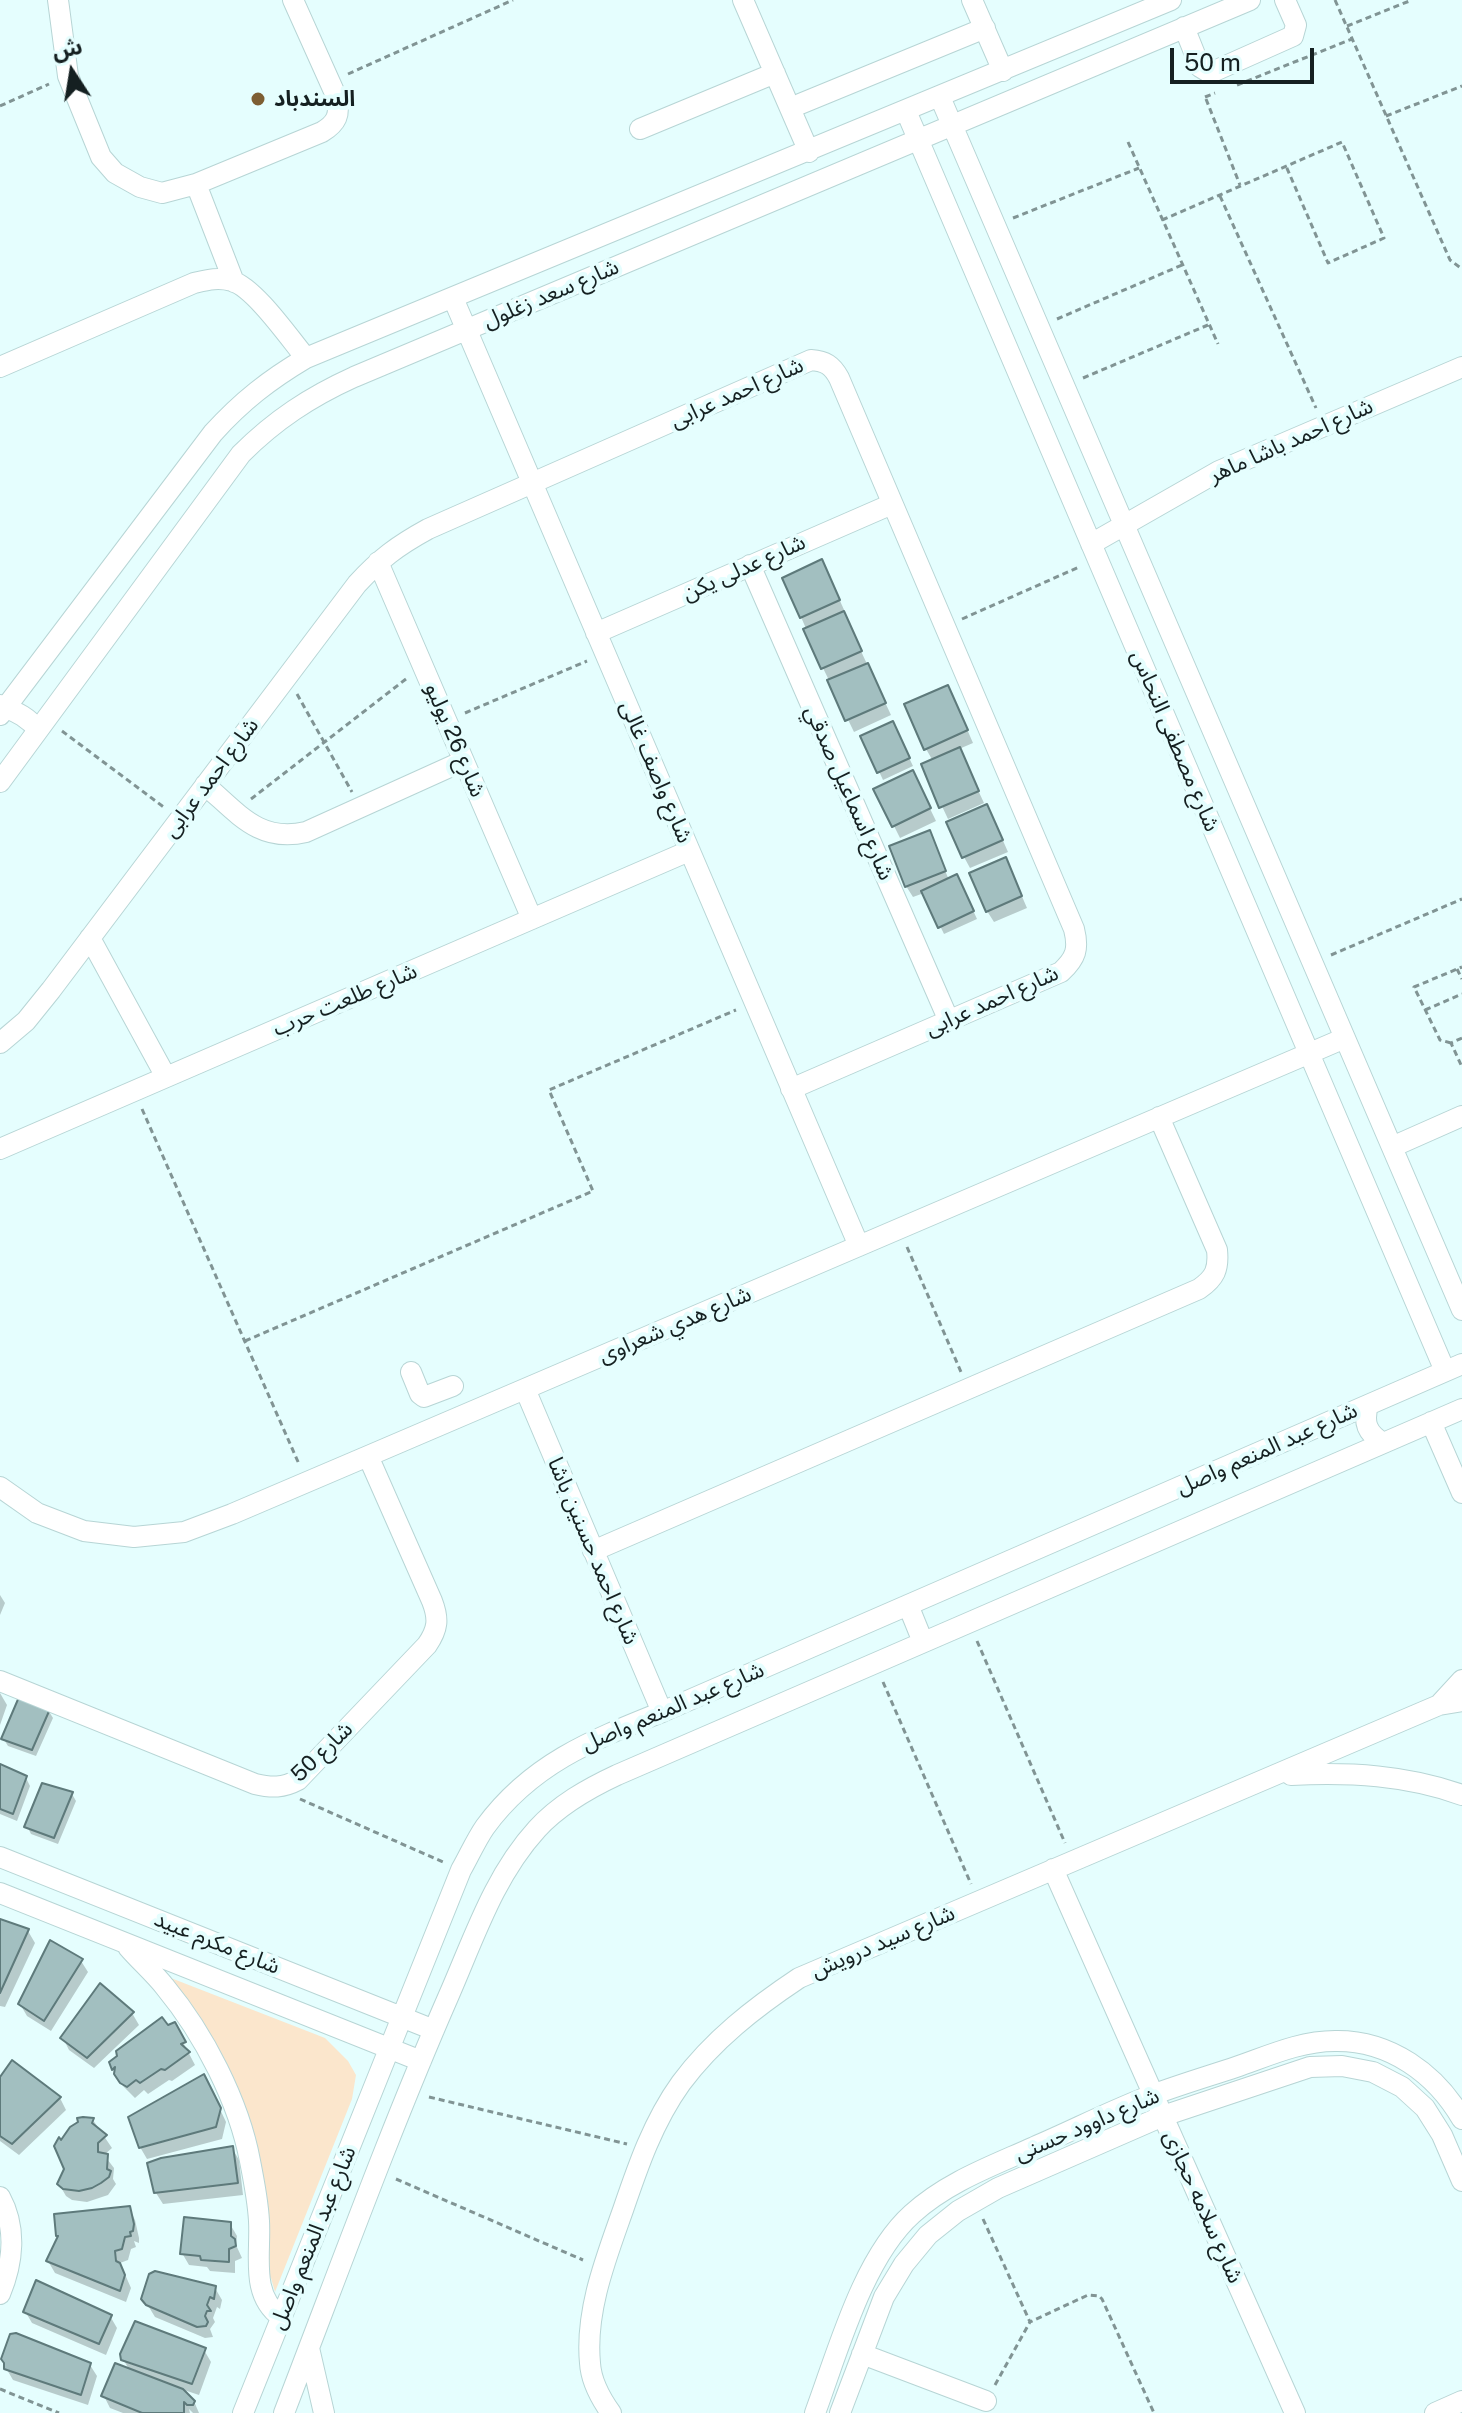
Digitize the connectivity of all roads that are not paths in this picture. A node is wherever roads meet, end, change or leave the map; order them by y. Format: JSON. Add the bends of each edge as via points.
{"nodes":[{"id":1,"x":58,"y":0,"type":"edge"},
{"id":2,"x":293,"y":0,"type":"edge"},
{"id":3,"x":743,"y":0,"type":"edge"},
{"id":4,"x":757,"y":0,"type":"edge"},
{"id":5,"x":972,"y":0,"type":"edge"},
{"id":6,"x":1171,"y":0,"type":"edge"},
{"id":7,"x":1250,"y":0,"type":"edge"},
{"id":8,"x":1285,"y":0,"type":"edge"},
{"id":9,"x":1184,"y":27,"type":"junction"},
{"id":10,"x":985,"y":28,"type":"junction"},
{"id":11,"x":1003,"y":71,"type":"junction"},
{"id":12,"x":775,"y":73,"type":"junction"},
{"id":13,"x":940,"y":97,"type":"junction"},
{"id":14,"x":800,"y":104,"type":"junction"},
{"id":15,"x":906,"y":111,"type":"junction"},
{"id":16,"x":952,"y":125,"type":"junction"},
{"id":17,"x":640,"y":129,"type":"dead end"},
{"id":18,"x":918,"y":140,"type":"junction"},
{"id":19,"x":814,"y":150,"type":"junction"},
{"id":20,"x":196,"y":184,"type":"junction"},
{"id":21,"x":234,"y":282,"type":"junction"},
{"id":22,"x":453,"y":298,"type":"junction"},
{"id":23,"x":466,"y":330,"type":"junction"},
{"id":24,"x":306,"y":358,"type":"junction"},
{"id":25,"x":0,"y":367,"type":"edge"},
{"id":26,"x":1462,"y":367,"type":"edge"},
{"id":27,"x":532,"y":484,"type":"junction"},
{"id":28,"x":892,"y":504,"type":"junction"},
{"id":29,"x":1125,"y":526,"type":"junction"},
{"id":30,"x":1094,"y":551,"type":"junction"},
{"id":31,"x":378,"y":562,"type":"junction"},
{"id":32,"x":750,"y":565,"type":"junction"},
{"id":33,"x":596,"y":633,"type":"junction"},
{"id":34,"x":2,"y":709,"type":"edge"},
{"id":35,"x":42,"y":725,"type":"junction"},
{"id":36,"x":463,"y":761,"type":"junction"},
{"id":37,"x":0,"y":782,"type":"edge"},
{"id":38,"x":205,"y":785,"type":"junction"},
{"id":39,"x":689,"y":851,"type":"junction"},
{"id":40,"x":532,"y":919,"type":"junction"},
{"id":41,"x":90,"y":938,"type":"junction"},
{"id":42,"x":949,"y":1021,"type":"junction"},
{"id":43,"x":1345,"y":1038,"type":"junction"},
{"id":44,"x":0,"y":1043,"type":"edge"},
{"id":45,"x":1309,"y":1053,"type":"junction"},
{"id":46,"x":166,"y":1077,"type":"junction"},
{"id":47,"x":791,"y":1089,"type":"junction"},
{"id":48,"x":1462,"y":1116,"type":"edge"},
{"id":49,"x":1159,"y":1117,"type":"junction"},
{"id":50,"x":1392,"y":1147,"type":"junction"},
{"id":51,"x":0,"y":1149,"type":"edge"},
{"id":52,"x":859,"y":1246,"type":"junction"},
{"id":53,"x":1462,"y":1310,"type":"edge"},
{"id":54,"x":1453,"y":1368,"type":"edge"},
{"id":55,"x":411,"y":1372,"type":"dead end"},
{"id":56,"x":525,"y":1389,"type":"junction"},
{"id":57,"x":1368,"y":1405,"type":"junction"},
{"id":58,"x":1461,"y":1413,"type":"edge"},
{"id":59,"x":449,"y":1421,"type":"junction"},
{"id":60,"x":1431,"y":1422,"type":"junction"},
{"id":61,"x":1383,"y":1443,"type":"junction"},
{"id":62,"x":368,"y":1456,"type":"junction"},
{"id":63,"x":0,"y":1487,"type":"edge"},
{"id":64,"x":1462,"y":1493,"type":"edge"},
{"id":65,"x":593,"y":1551,"type":"junction"},
{"id":66,"x":908,"y":1605,"type":"junction"},
{"id":67,"x":923,"y":1642,"type":"junction"},
{"id":68,"x":1462,"y":1680,"type":"edge"},
{"id":69,"x":0,"y":1681,"type":"edge"},
{"id":70,"x":1462,"y":1701,"type":"edge"},
{"id":71,"x":1439,"y":1705,"type":"junction"},
{"id":72,"x":662,"y":1712,"type":"junction"},
{"id":73,"x":1275,"y":1775,"type":"junction"},
{"id":74,"x":1462,"y":1795,"type":"edge"},
{"id":75,"x":0,"y":1857,"type":"edge"},
{"id":76,"x":1053,"y":1869,"type":"junction"},
{"id":77,"x":0,"y":1893,"type":"edge"},
{"id":78,"x":122,"y":1942,"type":"junction"},
{"id":79,"x":402,"y":2016,"type":"junction"},
{"id":80,"x":434,"y":2030,"type":"junction"},
{"id":81,"x":390,"y":2048,"type":"junction"},
{"id":82,"x":421,"y":2061,"type":"junction"},
{"id":83,"x":1153,"y":2095,"type":"junction"},
{"id":84,"x":1163,"y":2116,"type":"junction"},
{"id":85,"x":1462,"y":2119,"type":"edge"},
{"id":86,"x":1462,"y":2181,"type":"edge"},
{"id":87,"x":0,"y":2197,"type":"edge"},
{"id":88,"x":326,"y":2205,"type":"junction"},
{"id":89,"x":359,"y":2217,"type":"junction"},
{"id":90,"x":0,"y":2294,"type":"edge"},
{"id":91,"x":281,"y":2317,"type":"junction"},
{"id":92,"x":309,"y":2348,"type":"junction"},
{"id":93,"x":862,"y":2354,"type":"junction"},
{"id":94,"x":986,"y":2401,"type":"road end"},
{"id":95,"x":1462,"y":2401,"type":"edge"},
{"id":96,"x":243,"y":2413,"type":"edge"},
{"id":97,"x":284,"y":2413,"type":"edge"},
{"id":98,"x":324,"y":2413,"type":"edge"},
{"id":99,"x":611,"y":2413,"type":"edge"},
{"id":100,"x":815,"y":2413,"type":"edge"},
{"id":101,"x":840,"y":2413,"type":"edge"},
{"id":102,"x":1295,"y":2413,"type":"edge"},
{"id":103,"x":1435,"y":2413,"type":"edge"}],
"edges":[{"from":1,"to":20,"type":"street","via":[[68,76],[101,157],[115,173],[140,187],[162,193]]},
{"from":2,"to":20,"type":"street","via":[[337,98],[334,124]]},
{"from":3,"to":12,"type":"street"},
{"from":4,"to":14,"type":"street"},
{"from":5,"to":10,"type":"street"},
{"from":6,"to":11,"type":"street","name":"شارع سعد زغلول"},
{"from":7,"to":9,"type":"street","name":"شارع سعد زغلول"},
{"from":8,"to":9,"type":"street","via":[[1296,25],[1293,36],[1215,71],[1200,67]]},
{"from":9,"to":16,"type":"street","name":"شارع سعد زغلول"},
{"from":10,"to":11,"type":"street"},
{"from":10,"to":14,"type":"street"},
{"from":11,"to":13,"type":"street","name":"شارع سعد زغلول"},
{"from":12,"to":17,"type":"street"},
{"from":12,"to":19,"type":"street"},
{"from":13,"to":15,"type":"street","name":"شارع سعد زغلول"},
{"from":13,"to":16,"type":"street","name":"شارع مصطفى النحاس"},
{"from":14,"to":19,"type":"street"},
{"from":15,"to":18,"type":"street","name":"شارع مصطفى النحاس"},
{"from":15,"to":19,"type":"street","name":"شارع سعد زغلول"},
{"from":16,"to":18,"type":"street","name":"شارع سعد زغلول"},
{"from":16,"to":29,"type":"street","name":"شارع مصطفى النحاس"},
{"from":18,"to":23,"type":"street","name":"شارع سعد زغلول"},
{"from":18,"to":30,"type":"street","name":"شارع مصطفى النحاس"},
{"from":19,"to":22,"type":"street","name":"شارع سعد زغلول"},
{"from":20,"to":21,"type":"street"},
{"from":21,"to":24,"type":"street","via":[[248,289]]},
{"from":21,"to":25,"type":"street","via":[[214,278],[194,283]]},
{"from":22,"to":23,"type":"street","name":"شارع واصف غالى"},
{"from":22,"to":24,"type":"street","name":"شارع سعد زغلول"},
{"from":23,"to":27,"type":"street","name":"شارع واصف غالى"},
{"from":23,"to":35,"type":"street","name":"شارع سعد زغلول","via":[[323,391],[266,429],[241,454]]},
{"from":24,"to":34,"type":"street","name":"شارع سعد زغلول","via":[[261,386],[213,433]]},
{"from":26,"to":29,"type":"street","name":"شارع احمد باشا ماهر","via":[[1219,471]]},
{"from":27,"to":28,"type":"street","name":"شارع احمد عرابى","via":[[811,360],[833,367]]},
{"from":27,"to":31,"type":"street","name":"شارع احمد عرابى","via":[[428,529]]},
{"from":27,"to":33,"type":"street","name":"شارع واصف غالى"},
{"from":28,"to":32,"type":"street","name":"شارع عدلى يكن"},
{"from":28,"to":42,"type":"street","name":"شارع احمد عرابى","via":[[1078,945],[1073,961],[1061,972]]},
{"from":29,"to":30,"type":"street","name":"شارع احمد باشا ماهر"},
{"from":29,"to":43,"type":"street","name":"شارع مصطفى النحاس"},
{"from":30,"to":45,"type":"street","name":"شارع مصطفى النحاس"},
{"from":31,"to":36,"type":"street","name":"شارع 26 يوليو"},
{"from":31,"to":38,"type":"street","name":"شارع احمد عرابى"},
{"from":32,"to":33,"type":"street","name":"شارع عدلى يكن"},
{"from":32,"to":42,"type":"street","name":"شارع اسماعيل صدقي"},
{"from":33,"to":39,"type":"street","name":"شارع واصف غالى"},
{"from":34,"to":35,"type":"street"},
{"from":35,"to":37,"type":"street","name":"شارع سعد زغلول"},
{"from":36,"to":38,"type":"street","via":[[291,835],[262,831]]},
{"from":36,"to":40,"type":"street","name":"شارع 26 يوليو"},
{"from":38,"to":41,"type":"street","name":"شارع احمد عرابى"},
{"from":39,"to":40,"type":"street","name":"شارع طلعت حرب"},
{"from":39,"to":47,"type":"street","name":"شارع واصف غالى"},
{"from":40,"to":46,"type":"street","name":"شارع طلعت حرب"},
{"from":41,"to":44,"type":"street","name":"شارع احمد عرابى","via":[[26,1021]]},
{"from":41,"to":46,"type":"street"},
{"from":42,"to":47,"type":"street","name":"شارع احمد عرابى"},
{"from":43,"to":45,"type":"street","name":"شارع هدي شعراوى"},
{"from":43,"to":50,"type":"street","name":"شارع مصطفى النحاس"},
{"from":45,"to":49,"type":"street","name":"شارع هدي شعراوى"},
{"from":45,"to":54,"type":"street","name":"شارع مصطفى النحاس"},
{"from":46,"to":51,"type":"street","name":"شارع طلعت حرب"},
{"from":47,"to":52,"type":"street","name":"شارع واصف غالى"},
{"from":48,"to":50,"type":"street"},
{"from":49,"to":52,"type":"street","name":"شارع هدي شعراوى"},
{"from":49,"to":65,"type":"street","via":[[1217,1250],[1219,1266],[1212,1280]]},
{"from":50,"to":53,"type":"street","name":"شارع مصطفى النحاس"},
{"from":52,"to":56,"type":"street","name":"شارع هدي شعراوى"},
{"from":54,"to":57,"type":"street","name":"شارع عبد المنعم واصل"},
{"from":55,"to":59,"type":"street","via":[[421,1396],[444,1390]]},
{"from":56,"to":59,"type":"street","name":"شارع هدي شعراوى"},
{"from":56,"to":65,"type":"street","name":"شارع احمد حسنين باشا"},
{"from":57,"to":61,"type":"street","via":[[1367,1427]]},
{"from":57,"to":66,"type":"street","name":"شارع عبد المنعم واصل"},
{"from":58,"to":60,"type":"street","name":"شارع عبد المنعم واصل"},
{"from":59,"to":62,"type":"street","name":"شارع هدي شعراوى"},
{"from":60,"to":61,"type":"street","name":"شارع عبد المنعم واصل"},
{"from":60,"to":64,"type":"street"},
{"from":61,"to":67,"type":"street","name":"شارع عبد المنعم واصل"},
{"from":62,"to":63,"type":"street","name":"شارع هدي شعراوى","via":[[184,1532],[134,1537],[84,1531],[37,1513]]},
{"from":62,"to":69,"type":"street","name":"شارع 50","via":[[432,1601],[436,1632],[298,1780],[285,1787],[255,1784]]},
{"from":65,"to":72,"type":"street","name":"شارع احمد حسنين باشا"},
{"from":66,"to":67,"type":"street"},
{"from":66,"to":72,"type":"street","name":"شارع عبد المنعم واصل"},
{"from":67,"to":80,"type":"street","name":"شارع عبد المنعم واصل","via":[[617,1775],[561,1807],[537,1829],[498,1882]]},
{"from":68,"to":71,"type":"street","name":"شارع سيد درويش"},
{"from":70,"to":71,"type":"street","name":"شارع سيد درويش"},
{"from":71,"to":73,"type":"street","name":"شارع سيد درويش"},
{"from":72,"to":79,"type":"street","name":"شارع عبد المنعم واصل","via":[[563,1755],[506,1801],[461,1870]]},
{"from":73,"to":74,"type":"street","via":[[1337,1772],[1398,1778]]},
{"from":73,"to":76,"type":"street","name":"شارع سيد درويش"},
{"from":75,"to":79,"type":"street","name":"شارع مكرم عبيد"},
{"from":76,"to":83,"type":"street","name":"شارع سلامه حجازى"},
{"from":76,"to":99,"type":"street","name":"شارع سيد درويش","via":[[799,1978],[755,2007],[681,2083],[645,2148],[602,2268],[589,2332],[590,2366]]},
{"from":77,"to":78,"type":"street","name":"شارع مكرم عبيد"},
{"from":78,"to":81,"type":"street","name":"شارع مكرم عبيد"},
{"from":78,"to":91,"type":"street","via":[[166,1988],[202,2040],[230,2097],[249,2158],[259,2220],[259,2284],[263,2298]]},
{"from":79,"to":80,"type":"street","name":"شارع مكرم عبيد"},
{"from":79,"to":81,"type":"street","name":"شارع عبد المنعم واصل"},
{"from":80,"to":82,"type":"street","name":"شارع عبد المنعم واصل"},
{"from":81,"to":82,"type":"street","name":"شارع مكرم عبيد"},
{"from":81,"to":88,"type":"street","name":"شارع عبد المنعم واصل"},
{"from":82,"to":89,"type":"street","name":"شارع عبد المنعم واصل"},
{"from":83,"to":84,"type":"street","name":"شارع سلامه حجازى"},
{"from":83,"to":85,"type":"street","name":"شارع داوود حسنى","via":[[1303,2044],[1336,2041],[1369,2045],[1400,2057],[1428,2075]]},
{"from":83,"to":100,"type":"street","name":"شارع داوود حسنى","via":[[943,2189],[911,2215],[884,2246],[865,2281]]},
{"from":84,"to":86,"type":"street","name":"شارع داوود حسنى","via":[[1310,2067],[1373,2072],[1402,2087],[1425,2108]]},
{"from":84,"to":93,"type":"street","name":"شارع داوود حسنى","via":[[998,2188],[958,2211],[904,2264],[884,2297]]},
{"from":84,"to":102,"type":"street","name":"شارع سلامه حجازى"},
{"from":87,"to":90,"type":"street","via":[[12,2241]]},
{"from":88,"to":89,"type":"street"},
{"from":88,"to":91,"type":"street","name":"شارع عبد المنعم واصل"},
{"from":89,"to":92,"type":"street","name":"شارع عبد المنعم واصل"},
{"from":91,"to":96,"type":"street","name":"شارع عبد المنعم واصل"},
{"from":92,"to":97,"type":"street","name":"شارع عبد المنعم واصل"},
{"from":92,"to":98,"type":"street"},
{"from":93,"to":94,"type":"street"},
{"from":93,"to":101,"type":"street","name":"شارع داوود حسنى"},
{"from":95,"to":103,"type":"street"}]}
